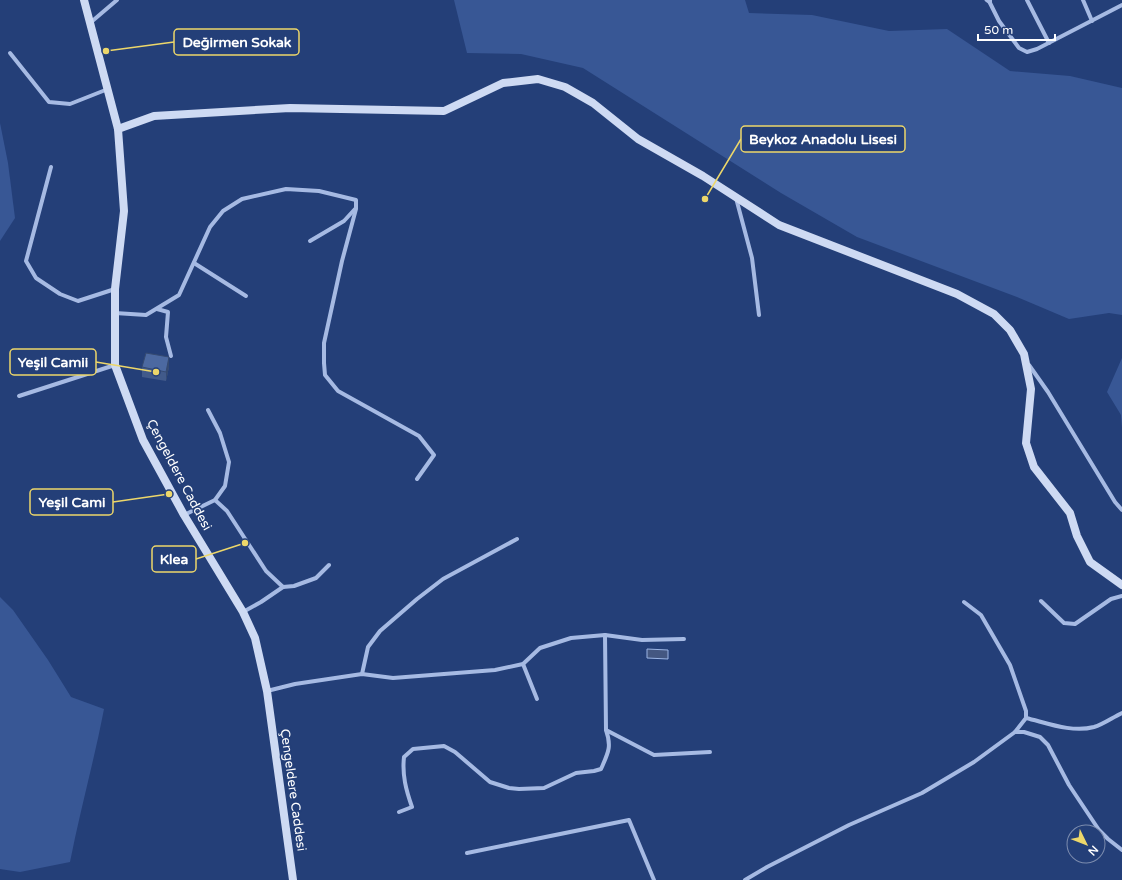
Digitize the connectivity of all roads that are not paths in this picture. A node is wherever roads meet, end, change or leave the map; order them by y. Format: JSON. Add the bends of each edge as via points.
{"nodes":[{"id":1,"x":84,"y":0,"type":"edge"},
{"id":2,"x":117,"y":0,"type":"edge"},
{"id":3,"x":1027,"y":0,"type":"edge"},
{"id":4,"x":1083,"y":0,"type":"edge"},
{"id":5,"x":989,"y":1,"type":"edge"},
{"id":6,"x":1122,"y":5,"type":"edge"},
{"id":7,"x":1092,"y":21,"type":"junction"},
{"id":8,"x":90,"y":23,"type":"junction"},
{"id":9,"x":1049,"y":43,"type":"junction"},
{"id":10,"x":10,"y":53,"type":"dead end"},
{"id":11,"x":108,"y":89,"type":"junction"},
{"id":12,"x":118,"y":129,"type":"junction"},
{"id":13,"x":50,"y":167,"type":"dead end"},
{"id":14,"x":736,"y":198,"type":"junction"},
{"id":15,"x":356,"y":209,"type":"junction"},
{"id":16,"x":310,"y":241,"type":"dead end"},
{"id":17,"x":194,"y":263,"type":"junction"},
{"id":18,"x":115,"y":289,"type":"junction"},
{"id":19,"x":246,"y":296,"type":"dead end"},
{"id":20,"x":157,"y":309,"type":"junction"},
{"id":21,"x":115,"y":313,"type":"junction"},
{"id":22,"x":758,"y":315,"type":"dead end"},
{"id":23,"x":171,"y":356,"type":"dead end"},
{"id":24,"x":1025,"y":360,"type":"junction"},
{"id":25,"x":115,"y":365,"type":"junction"},
{"id":26,"x":19,"y":396,"type":"dead end"},
{"id":27,"x":208,"y":410,"type":"dead end"},
{"id":28,"x":417,"y":479,"type":"dead end"},
{"id":29,"x":216,"y":500,"type":"junction"},
{"id":30,"x":1122,"y":510,"type":"edge"},
{"id":31,"x":184,"y":515,"type":"junction"},
{"id":32,"x":517,"y":539,"type":"dead end"},
{"id":33,"x":329,"y":565,"type":"dead end"},
{"id":34,"x":1122,"y":585,"type":"edge"},
{"id":35,"x":283,"y":587,"type":"junction"},
{"id":36,"x":1122,"y":596,"type":"edge"},
{"id":37,"x":1041,"y":601,"type":"dead end"},
{"id":38,"x":964,"y":602,"type":"dead end"},
{"id":39,"x":243,"y":612,"type":"junction"},
{"id":40,"x":605,"y":635,"type":"junction"},
{"id":41,"x":684,"y":639,"type":"dead end"},
{"id":42,"x":523,"y":664,"type":"junction"},
{"id":43,"x":362,"y":674,"type":"junction"},
{"id":44,"x":267,"y":691,"type":"junction"},
{"id":45,"x":537,"y":700,"type":"dead end"},
{"id":46,"x":1122,"y":712,"type":"edge"},
{"id":47,"x":1026,"y":718,"type":"junction"},
{"id":48,"x":606,"y":730,"type":"junction"},
{"id":49,"x":1015,"y":732,"type":"junction"},
{"id":50,"x":710,"y":752,"type":"dead end"},
{"id":51,"x":399,"y":812,"type":"dead end"},
{"id":52,"x":1122,"y":850,"type":"edge"},
{"id":53,"x":467,"y":853,"type":"dead end"},
{"id":54,"x":293,"y":880,"type":"edge"},
{"id":55,"x":654,"y":880,"type":"edge"},
{"id":56,"x":745,"y":880,"type":"edge"}],
"edges":[{"from":1,"to":8,"type":"street","name":"Çengeldere Caddesi"},
{"from":2,"to":8,"type":"street"},
{"from":3,"to":9,"type":"street"},
{"from":4,"to":7,"type":"street"},
{"from":5,"to":9,"type":"street","via":[[999,21],[1019,48],[1028,52]]},
{"from":6,"to":7,"type":"street"},
{"from":7,"to":9,"type":"street"},
{"from":8,"to":11,"type":"street","name":"Çengeldere Caddesi"},
{"from":10,"to":11,"type":"street","via":[[49,102],[70,104]]},
{"from":11,"to":12,"type":"street","name":"Çengeldere Caddesi"},
{"from":12,"to":14,"type":"street","via":[[154,116],[283,109],[444,111],[503,83],[538,79],[565,87],[593,103],[638,139]]},
{"from":12,"to":18,"type":"street","name":"Çengeldere Caddesi","via":[[124,211]]},
{"from":13,"to":18,"type":"street","via":[[26,261],[36,278],[60,294],[78,301]]},
{"from":14,"to":22,"type":"street","via":[[752,258]]},
{"from":14,"to":24,"type":"street","via":[[779,225],[957,294],[994,314],[1010,330]]},
{"from":15,"to":16,"type":"street","via":[[344,221]]},
{"from":15,"to":17,"type":"street","via":[[356,200],[319,191],[286,189],[242,198],[223,211],[210,227]]},
{"from":15,"to":28,"type":"street","via":[[324,344],[325,375],[338,391],[419,436],[434,455]]},
{"from":17,"to":19,"type":"street"},
{"from":17,"to":20,"type":"street","via":[[179,295]]},
{"from":18,"to":21,"type":"street","name":"Çengeldere Caddesi"},
{"from":20,"to":21,"type":"street","via":[[146,316]]},
{"from":20,"to":23,"type":"street","via":[[168,312],[166,337]]},
{"from":21,"to":25,"type":"street","name":"Çengeldere Caddesi"},
{"from":24,"to":30,"type":"street"},
{"from":24,"to":34,"type":"street","via":[[1031,389],[1026,444],[1034,467],[1070,513],[1077,536],[1090,562]]},
{"from":25,"to":26,"type":"street"},
{"from":25,"to":31,"type":"street","name":"Çengeldere Caddesi","via":[[143,440]]},
{"from":27,"to":29,"type":"street","via":[[220,433],[229,462],[225,486]]},
{"from":29,"to":31,"type":"street"},
{"from":29,"to":35,"type":"street","via":[[266,571]]},
{"from":31,"to":39,"type":"street","name":"Çengeldere Caddesi"},
{"from":32,"to":43,"type":"street","via":[[443,578],[380,631],[368,647]]},
{"from":33,"to":35,"type":"street","via":[[316,578]]},
{"from":35,"to":39,"type":"street"},
{"from":36,"to":37,"type":"street","via":[[1111,599],[1075,624],[1064,623]]},
{"from":38,"to":47,"type":"street","via":[[981,615],[1010,665],[1026,711]]},
{"from":39,"to":44,"type":"street","name":"Çengeldere Caddesi","via":[[255,638]]},
{"from":40,"to":41,"type":"street","via":[[642,640]]},
{"from":40,"to":42,"type":"street","via":[[571,638],[540,648]]},
{"from":40,"to":48,"type":"street"},
{"from":42,"to":43,"type":"street","via":[[495,670],[393,678]]},
{"from":42,"to":45,"type":"street"},
{"from":43,"to":44,"type":"street"},
{"from":44,"to":54,"type":"street","name":"Çengeldere Caddesi"},
{"from":46,"to":47,"type":"street","via":[[1096,727],[1084,729]]},
{"from":47,"to":49,"type":"street"},
{"from":48,"to":50,"type":"street","via":[[654,755]]},
{"from":48,"to":51,"type":"street","via":[[610,742],[601,769],[576,773],[544,788],[508,788],[490,782],[455,752],[444,746],[414,749],[404,757],[403,770],[412,807]]},
{"from":49,"to":52,"type":"street","via":[[1040,737],[1048,745],[1069,785],[1099,830]]},
{"from":49,"to":56,"type":"street","via":[[974,762],[922,794],[849,826]]},
{"from":53,"to":55,"type":"street","via":[[629,820]]}]}
